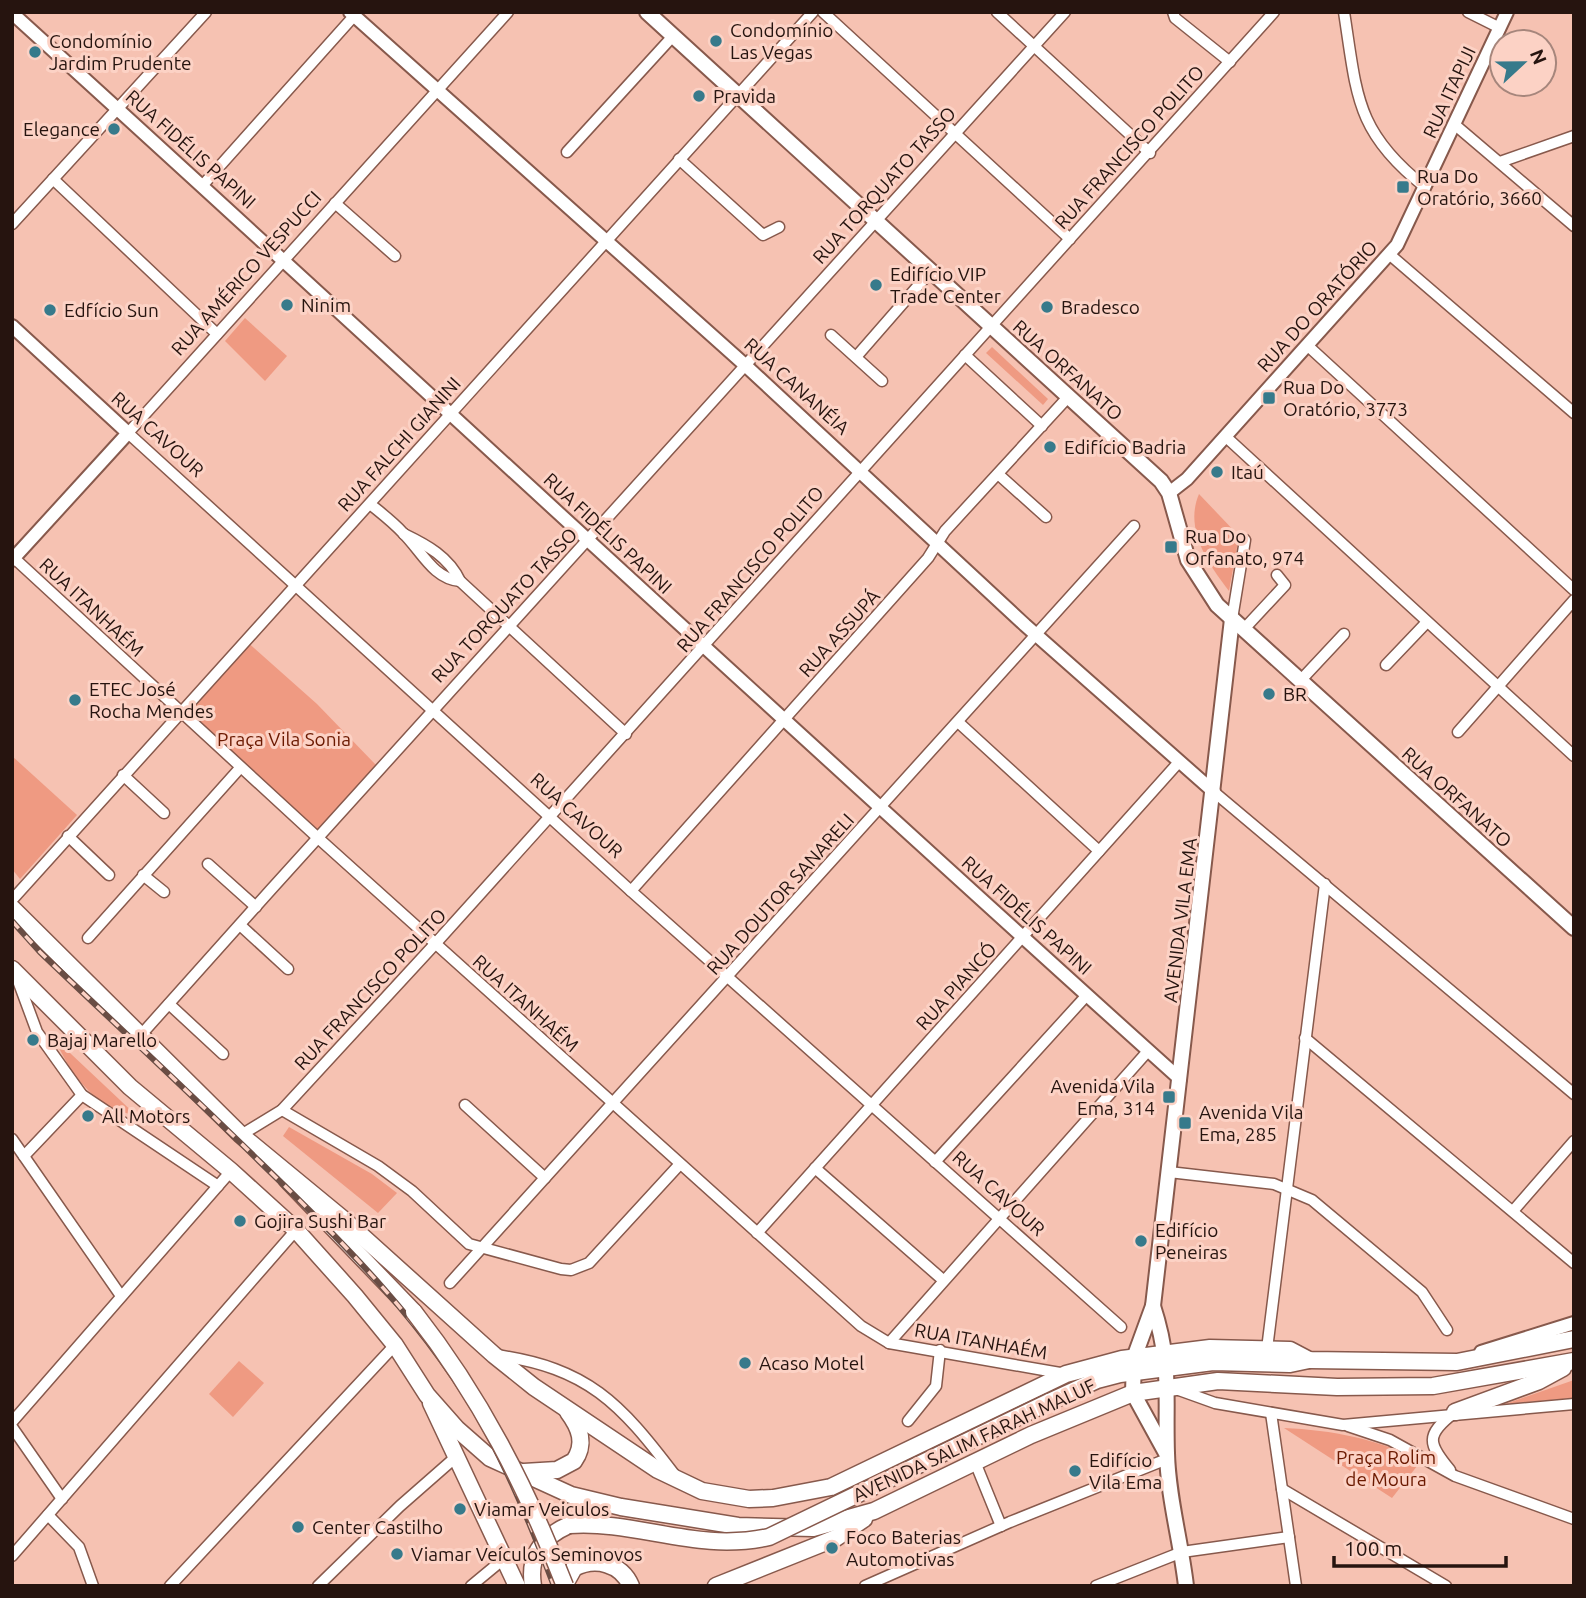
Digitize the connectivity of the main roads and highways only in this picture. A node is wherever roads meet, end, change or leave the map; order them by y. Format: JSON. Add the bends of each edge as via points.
{"nodes":[{"id":1,"x":647,"y":12,"type":"edge"},
{"id":2,"x":1232,"y":618,"type":"junction"},
{"id":3,"x":12,"y":908,"type":"edge"},
{"id":4,"x":1574,"y":928,"type":"edge"},
{"id":5,"x":14,"y":971,"type":"edge"},
{"id":6,"x":267,"y":1159,"type":"junction"},
{"id":7,"x":1153,"y":1306,"type":"junction"},
{"id":8,"x":1574,"y":1339,"type":"edge"},
{"id":9,"x":1167,"y":1360,"type":"junction"},
{"id":10,"x":1309,"y":1360,"type":"junction"},
{"id":11,"x":1574,"y":1361,"type":"edge"},
{"id":12,"x":1134,"y":1365,"type":"junction"},
{"id":13,"x":1169,"y":1387,"type":"junction"},
{"id":14,"x":1133,"y":1393,"type":"junction"},
{"id":15,"x":427,"y":1395,"type":"junction"},
{"id":16,"x":566,"y":1410,"type":"junction"},
{"id":17,"x":1455,"y":1412,"type":"road end"},
{"id":18,"x":1167,"y":1457,"type":"junction"},
{"id":19,"x":518,"y":1472,"type":"junction"},
{"id":20,"x":874,"y":1511,"type":"junction"},
{"id":21,"x":517,"y":1586,"type":"edge"},
{"id":22,"x":533,"y":1586,"type":"edge"},
{"id":23,"x":564,"y":1586,"type":"edge"},
{"id":24,"x":631,"y":1586,"type":"edge"},
{"id":25,"x":716,"y":1586,"type":"edge"},
{"id":26,"x":1186,"y":1586,"type":"edge"}],
"edges":[{"from":1,"to":2,"type":"main road","name":"RUA ORFANATO","via":[[1161,481],[1169,493],[1188,560],[1201,584]]},
{"from":2,"to":4,"type":"main road","name":"RUA ORFANATO"},
{"from":2,"to":7,"type":"main road","name":"AVENIDA VILA EMA"},
{"from":3,"to":6,"type":"main road"},
{"from":5,"to":15,"type":"main road","via":[[130,1087],[296,1230],[395,1345]]},
{"from":6,"to":16,"type":"main road","name":"AVENIDA SALIM FARAH MALUF","via":[[343,1219],[494,1355]]},
{"from":6,"to":23,"type":"main road","bridge":true,"via":[[414,1312],[450,1358],[527,1494]]},
{"from":7,"to":9,"type":"main road","name":"AVENIDA VILA EMA"},
{"from":7,"to":12,"type":"main road","name":"AVENIDA VILA EMA"},
{"from":8,"to":10,"type":"main road","via":[[1457,1362]]},
{"from":9,"to":10,"type":"main road","via":[[1290,1364]]},
{"from":9,"to":10,"type":"main road","via":[[1210,1348],[1290,1350]]},
{"from":9,"to":12,"type":"main road"},
{"from":9,"to":13,"type":"main road","name":"AVENIDA VILA EMA"},
{"from":11,"to":13,"type":"main road","name":"AVENIDA SALIM FARAH MALUF","via":[[1433,1386],[1218,1381]]},
{"from":11,"to":17,"type":"main road","via":[[1539,1381]]},
{"from":12,"to":14,"type":"main road","name":"AVENIDA VILA EMA"},
{"from":12,"to":16,"type":"main road","name":"AVENIDA SALIM FARAH MALUF","via":[[1066,1374],[868,1471],[804,1495],[749,1499],[702,1491],[680,1483]]},
{"from":12,"to":22,"type":"main road","bridge":true,"via":[[769,1537],[706,1543],[569,1525],[537,1548]]},
{"from":13,"to":14,"type":"main road","name":"AVENIDA SALIM FARAH MALUF"},
{"from":13,"to":18,"type":"main road","name":"AVENIDA VILA EMA"},
{"from":14,"to":18,"type":"main road","name":"AVENIDA VILA EMA"},
{"from":14,"to":20,"type":"main road","name":"AVENIDA SALIM FARAH MALUF"},
{"from":15,"to":19,"type":"main road","name":"AVENIDA SALIM FARAH MALUF","via":[[490,1458]]},
{"from":15,"to":21,"type":"main road"},
{"from":16,"to":19,"type":"main road","via":[[580,1433],[580,1453],[575,1461],[557,1470]]},
{"from":18,"to":26,"type":"main road","name":"AVENIDA VILA EMA"},
{"from":19,"to":20,"type":"main road","name":"AVENIDA SALIM FARAH MALUF","via":[[571,1495],[738,1526],[813,1528]]},
{"from":20,"to":25,"type":"main road","via":[[836,1538]]},
{"from":23,"to":24,"type":"main road","via":[[574,1568],[592,1561],[613,1567]]}]}
